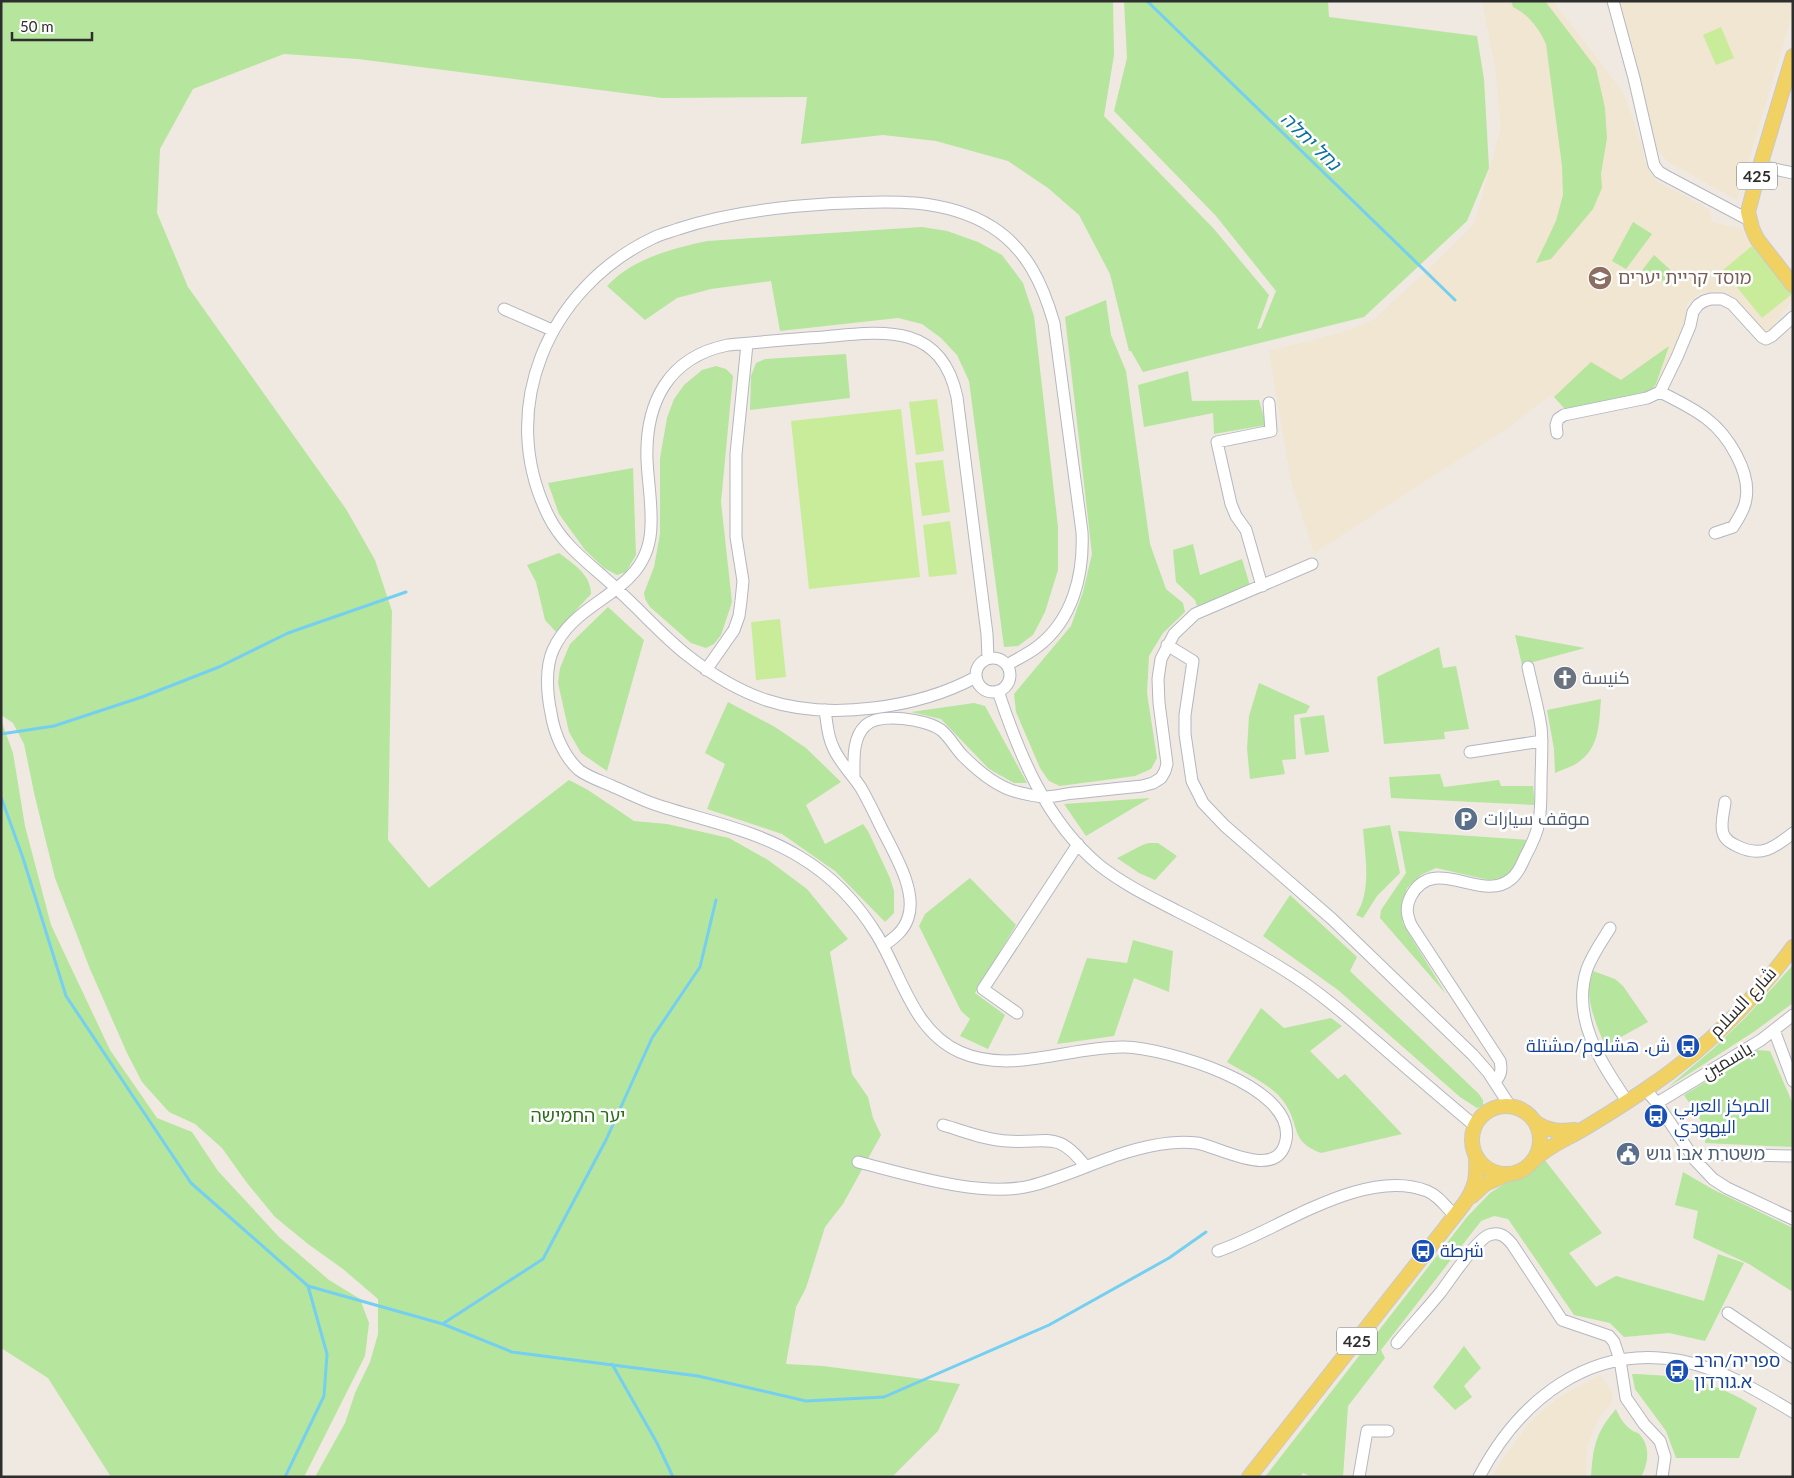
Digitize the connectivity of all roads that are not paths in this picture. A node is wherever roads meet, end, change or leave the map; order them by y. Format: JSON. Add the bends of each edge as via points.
{"nodes":[{"id":1,"x":1613,"y":1,"type":"edge"},
{"id":2,"x":1793,"y":56,"type":"edge"},
{"id":3,"x":1760,"y":166,"type":"junction"},
{"id":4,"x":1793,"y":173,"type":"edge"},
{"id":5,"x":1749,"y":220,"type":"junction"},
{"id":6,"x":1793,"y":285,"type":"edge"},
{"id":7,"x":504,"y":310,"type":"dead end"},
{"id":8,"x":1793,"y":317,"type":"edge"},
{"id":9,"x":552,"y":330,"type":"junction"},
{"id":10,"x":747,"y":344,"type":"junction"},
{"id":11,"x":1660,"y":392,"type":"junction"},
{"id":12,"x":1269,"y":403,"type":"dead end"},
{"id":13,"x":1557,"y":433,"type":"dead end"},
{"id":14,"x":1715,"y":534,"type":"dead end"},
{"id":15,"x":1312,"y":564,"type":"dead end"},
{"id":16,"x":1262,"y":586,"type":"junction"},
{"id":17,"x":617,"y":589,"type":"junction"},
{"id":18,"x":1167,"y":645,"type":"junction"},
{"id":19,"x":988,"y":658,"type":"junction"},
{"id":20,"x":1007,"y":665,"type":"junction"},
{"id":21,"x":1528,"y":667,"type":"dead end"},
{"id":22,"x":706,"y":670,"type":"junction"},
{"id":23,"x":976,"y":677,"type":"junction"},
{"id":24,"x":998,"y":691,"type":"junction"},
{"id":25,"x":825,"y":710,"type":"junction"},
{"id":26,"x":1542,"y":741,"type":"junction"},
{"id":27,"x":1470,"y":752,"type":"dead end"},
{"id":28,"x":854,"y":778,"type":"junction"},
{"id":29,"x":1043,"y":797,"type":"junction"},
{"id":30,"x":1725,"y":802,"type":"dead end"},
{"id":31,"x":1793,"y":833,"type":"edge"},
{"id":32,"x":1078,"y":844,"type":"junction"},
{"id":33,"x":1610,"y":928,"type":"dead end"},
{"id":34,"x":883,"y":946,"type":"junction"},
{"id":35,"x":1793,"y":947,"type":"edge"},
{"id":36,"x":1017,"y":1013,"type":"dead end"},
{"id":37,"x":1793,"y":1015,"type":"edge"},
{"id":38,"x":1774,"y":1030,"type":"junction"},
{"id":39,"x":1793,"y":1080,"type":"edge"},
{"id":40,"x":1496,"y":1082,"type":"junction"},
{"id":41,"x":1646,"y":1090,"type":"junction"},
{"id":42,"x":1628,"y":1101,"type":"junction"},
{"id":43,"x":1657,"y":1103,"type":"junction"},
{"id":44,"x":1510,"y":1106,"type":"junction"},
{"id":45,"x":1535,"y":1122,"type":"junction"},
{"id":46,"x":1592,"y":1123,"type":"junction"},
{"id":47,"x":943,"y":1125,"type":"dead end"},
{"id":48,"x":1475,"y":1126,"type":"junction"},
{"id":49,"x":1476,"y":1156,"type":"junction"},
{"id":50,"x":1793,"y":1156,"type":"edge"},
{"id":51,"x":1535,"y":1159,"type":"junction"},
{"id":52,"x":1695,"y":1160,"type":"junction"},
{"id":53,"x":858,"y":1162,"type":"dead end"},
{"id":54,"x":1086,"y":1166,"type":"junction"},
{"id":55,"x":1511,"y":1173,"type":"junction"},
{"id":56,"x":1464,"y":1204,"type":"junction"},
{"id":57,"x":1455,"y":1216,"type":"junction"},
{"id":58,"x":1793,"y":1219,"type":"edge"},
{"id":59,"x":1218,"y":1250,"type":"dead end"},
{"id":60,"x":1728,"y":1313,"type":"dead end"},
{"id":61,"x":1397,"y":1343,"type":"dead end"},
{"id":62,"x":1793,"y":1357,"type":"edge"},
{"id":63,"x":1620,"y":1360,"type":"junction"},
{"id":64,"x":1793,"y":1412,"type":"edge"},
{"id":65,"x":1388,"y":1431,"type":"dead end"},
{"id":66,"x":1249,"y":1477,"type":"edge"},
{"id":67,"x":1359,"y":1477,"type":"edge"},
{"id":68,"x":1479,"y":1477,"type":"edge"},
{"id":69,"x":1662,"y":1477,"type":"edge"}],
"edges":[{"from":1,"to":5,"type":"street","via":[[1654,164],[1659,172]]},
{"from":2,"to":3,"type":"main road","number":"425"},
{"from":3,"to":4,"type":"street"},
{"from":3,"to":5,"type":"main road","number":"425"},
{"from":5,"to":6,"type":"main road","via":[[1757,239]]},
{"from":7,"to":9,"type":"street"},
{"from":8,"to":11,"type":"street","via":[[1766,340],[1732,304],[1722,299],[1704,301],[1693,312],[1677,358]]},
{"from":9,"to":17,"type":"street","via":[[536,369],[528,409],[528,448],[535,486],[550,520],[572,550]]},
{"from":9,"to":20,"type":"street","via":[[577,294],[611,263],[654,238],[706,219],[799,206],[889,202],[954,210],[992,227],[1023,254],[1036,274],[1054,323],[1083,553],[1077,590],[1061,621],[1038,646]]},
{"from":10,"to":17,"type":"street","via":[[712,348],[698,354],[675,370],[659,394],[647,441],[650,539],[639,567]]},
{"from":10,"to":19,"type":"street","via":[[893,333],[922,343],[943,362],[957,397],[988,634]]},
{"from":10,"to":22,"type":"street","via":[[736,454],[736,536],[743,581],[742,601],[734,630]]},
{"from":11,"to":13,"type":"street","via":[[1647,398],[1564,415],[1558,419]]},
{"from":11,"to":14,"type":"street","via":[[1706,418],[1720,430],[1741,468],[1746,492],[1742,511],[1733,527]]},
{"from":12,"to":16,"type":"street","via":[[1272,431],[1217,442],[1231,504],[1246,530]]},
{"from":15,"to":16,"type":"street"},
{"from":16,"to":18,"type":"street","via":[[1195,614]]},
{"from":17,"to":22,"type":"street","via":[[674,645]]},
{"from":17,"to":34,"type":"street","via":[[570,625],[551,655],[548,681],[551,717],[565,752],[578,769],[649,802],[738,828],[785,848],[844,892]]},
{"from":18,"to":29,"type":"street","via":[[1158,679],[1167,761],[1163,774],[1153,783],[1142,786]]},
{"from":18,"to":40,"type":"street","via":[[1193,661],[1185,734],[1192,781],[1203,803],[1332,919],[1473,1055]]},
{"from":19,"to":20,"type":"street","via":[[999,659]]},
{"from":19,"to":23,"type":"street","via":[[978,666]]},
{"from":20,"to":24,"type":"street","via":[[1009,681]]},
{"from":21,"to":26,"type":"street"},
{"from":22,"to":25,"type":"street","via":[[769,701]]},
{"from":23,"to":24,"type":"street","via":[[985,690]]},
{"from":23,"to":25,"type":"street","via":[[930,696],[864,708]]},
{"from":24,"to":29,"type":"street","via":[[1016,742]]},
{"from":25,"to":28,"type":"street","via":[[831,744]]},
{"from":26,"to":27,"type":"street"},
{"from":26,"to":40,"type":"street","via":[[1539,821],[1531,846],[1511,880],[1488,887],[1436,878],[1421,884],[1407,908],[1411,925],[1500,1061],[1502,1070]]},
{"from":28,"to":29,"type":"street","via":[[855,751],[865,726],[897,718],[917,720],[941,730],[963,756],[996,783],[1016,792]]},
{"from":28,"to":34,"type":"street","via":[[897,860],[910,895],[911,908],[904,928]]},
{"from":29,"to":32,"type":"street"},
{"from":30,"to":31,"type":"street","via":[[1723,836],[1744,849],[1762,852]]},
{"from":32,"to":36,"type":"street","via":[[983,989]]},
{"from":32,"to":48,"type":"street","via":[[1099,865],[1128,884],[1290,973],[1332,1003]]},
{"from":33,"to":42,"type":"street","via":[[1588,967],[1583,984],[1584,1007],[1592,1044]]},
{"from":34,"to":54,"type":"street","via":[[919,1017],[943,1042],[960,1052],[980,1058],[1022,1060],[1106,1048],[1142,1049],[1210,1068],[1253,1088],[1279,1111],[1286,1127],[1287,1138],[1283,1148],[1267,1160],[1254,1161],[1199,1144],[1176,1143],[1135,1149]]},
{"from":35,"to":41,"type":"main road","name":"شارع السلام","number":"425","via":[[1724,1026]]},
{"from":37,"to":38,"type":"street","name":"ياسمين"},
{"from":38,"to":39,"type":"street"},
{"from":38,"to":43,"type":"street","name":"ياسمين"},
{"from":40,"to":44,"type":"street"},
{"from":41,"to":42,"type":"main road","name":"شارع السلام","number":"425"},
{"from":41,"to":43,"type":"street"},
{"from":42,"to":46,"type":"main road","name":"شارع السلام","number":"425"},
{"from":43,"to":52,"type":"street"},
{"from":44,"to":45,"type":"main road","number":"425","via":[[1520,1108]]},
{"from":44,"to":48,"type":"main road","via":[[1489,1110]]},
{"from":45,"to":46,"type":"main road","name":"شارع السلام","number":"425","via":[[1543,1128],[1558,1131],[1574,1130]]},
{"from":45,"to":51,"type":"main road","via":[[1540,1141]]},
{"from":46,"to":51,"type":"main road","name":"شارع السلام","number":"425","via":[[1554,1144]]},
{"from":47,"to":54,"type":"street","via":[[991,1139],[1052,1140],[1070,1148]]},
{"from":48,"to":49,"type":"main road","number":"425","via":[[1472,1136]]},
{"from":49,"to":55,"type":"main road","via":[[1491,1170]]},
{"from":49,"to":56,"type":"main road","number":"425","via":[[1475,1185]]},
{"from":50,"to":52,"type":"street","via":[[1712,1154]]},
{"from":51,"to":55,"type":"main road","number":"425","via":[[1520,1171]]},
{"from":52,"to":58,"type":"street","via":[[1719,1184]]},
{"from":53,"to":54,"type":"street","via":[[934,1181],[1012,1189],[1031,1186]]},
{"from":55,"to":56,"type":"main road","number":"425","via":[[1485,1184]]},
{"from":56,"to":57,"type":"main road","number":"425"},
{"from":57,"to":59,"type":"street","via":[[1427,1191],[1411,1186],[1385,1186],[1343,1196]]},
{"from":57,"to":66,"type":"main road","number":"425"},
{"from":60,"to":62,"type":"street"},
{"from":61,"to":63,"type":"street","via":[[1480,1242],[1497,1233],[1504,1235],[1512,1244],[1562,1320],[1609,1336]]},
{"from":63,"to":64,"type":"street","via":[[1632,1357],[1684,1361],[1745,1384]]},
{"from":63,"to":68,"type":"street","via":[[1579,1373],[1533,1405],[1490,1457]]},
{"from":63,"to":69,"type":"street","via":[[1626,1398],[1660,1442],[1665,1457]]},
{"from":65,"to":67,"type":"street","via":[[1367,1431]]}]}
